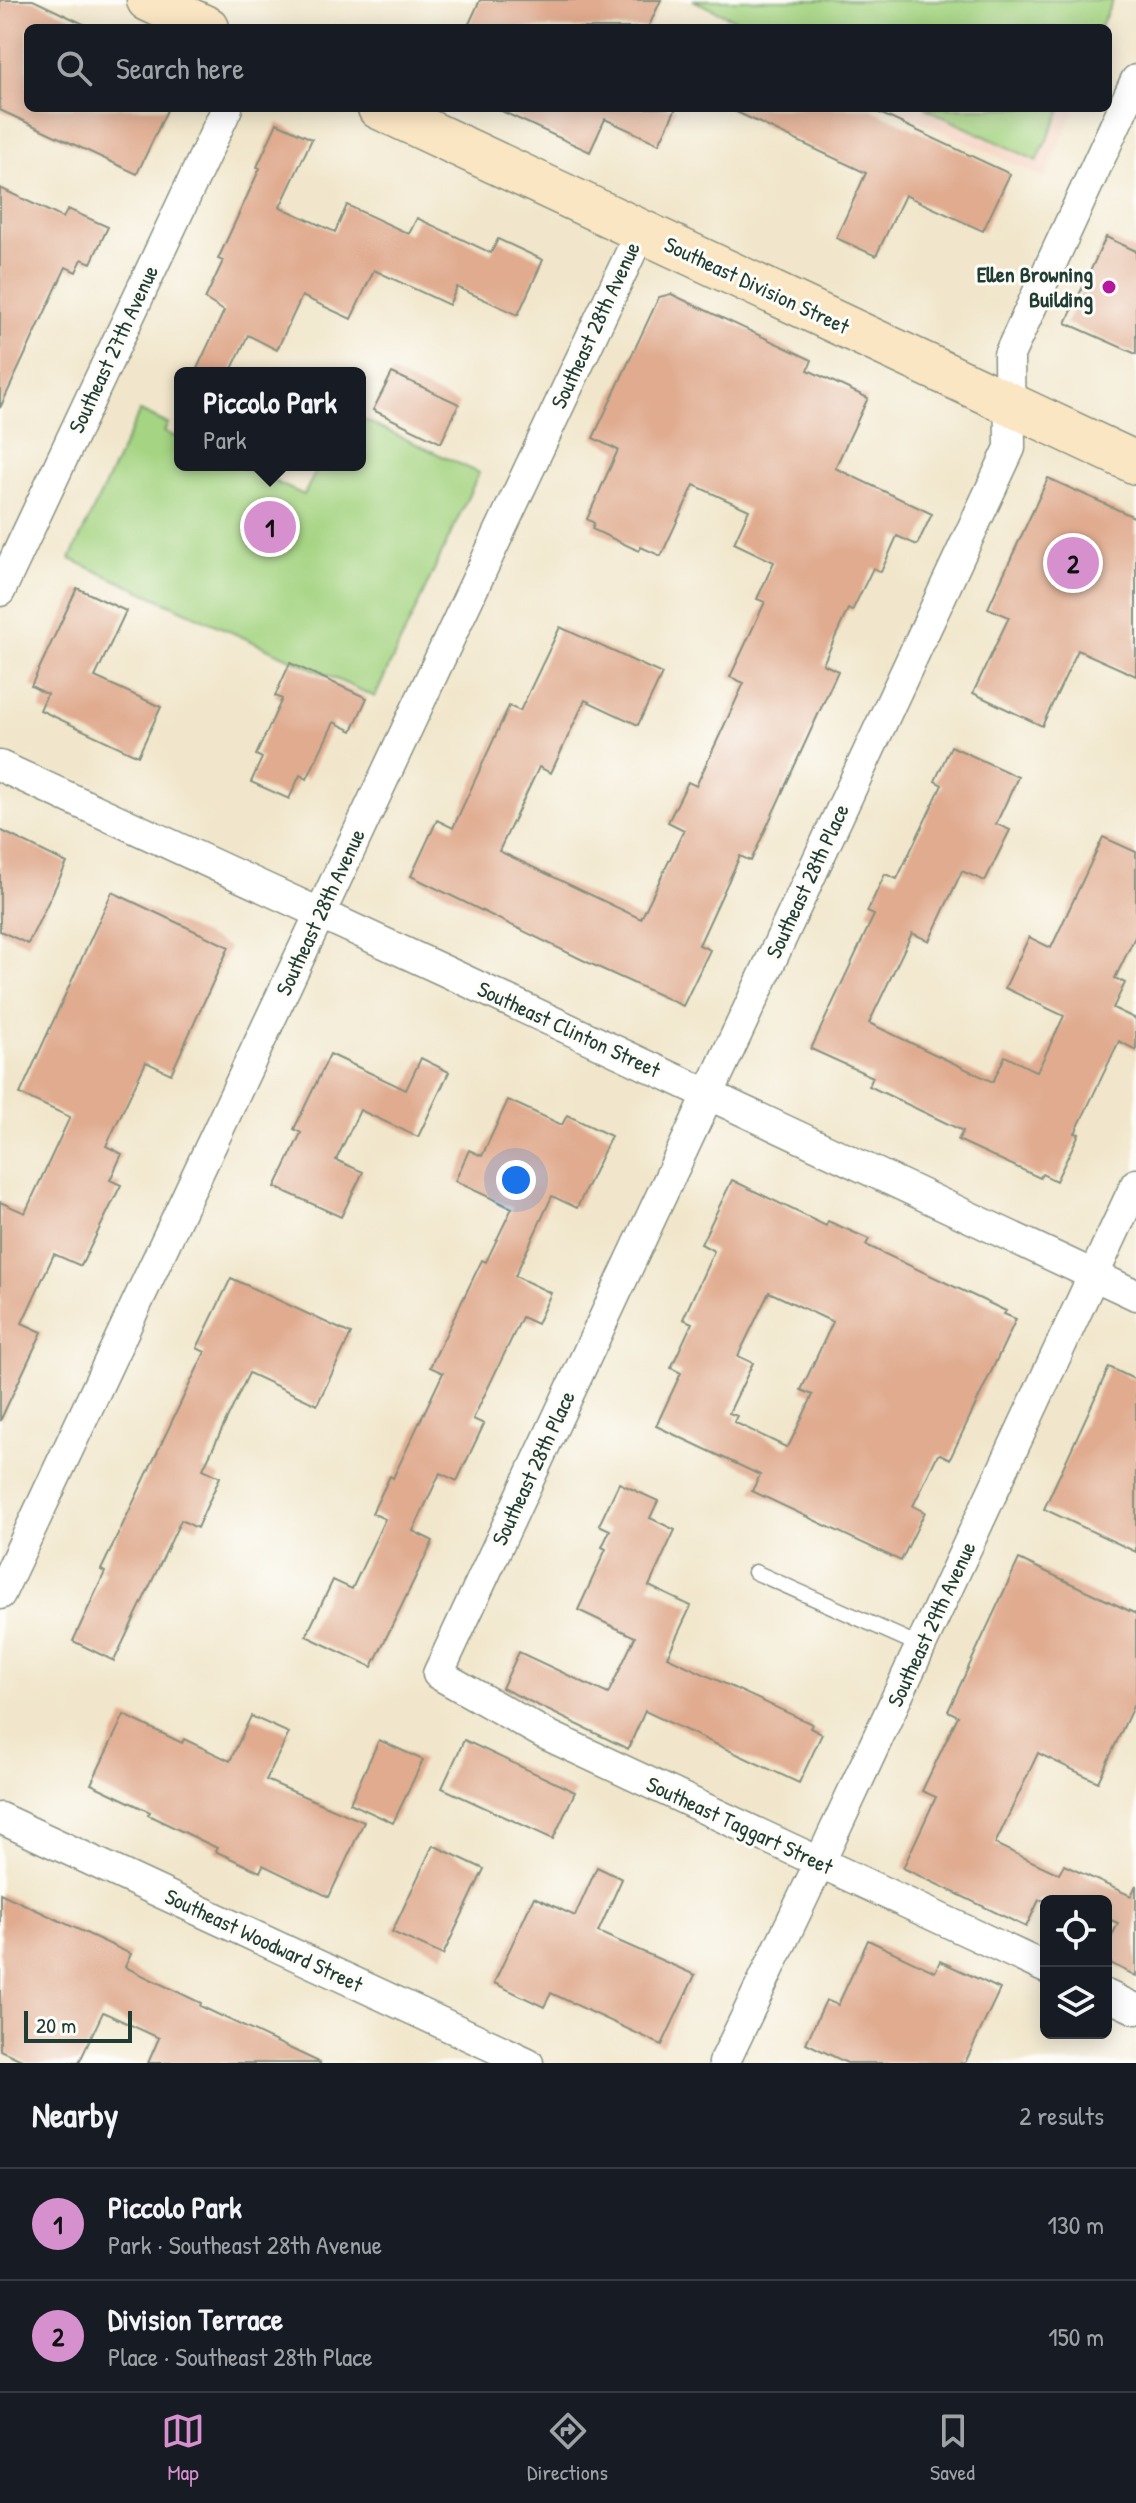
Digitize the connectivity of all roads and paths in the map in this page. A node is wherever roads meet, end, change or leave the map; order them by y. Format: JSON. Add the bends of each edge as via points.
{"nodes":[{"id":1,"x":148,"y":0,"type":"edge"},
{"id":2,"x":199,"y":24,"type":"edge"},
{"id":3,"x":1136,"y":80,"type":"edge"},
{"id":4,"x":225,"y":112,"type":"edge"},
{"id":5,"x":388,"y":112,"type":"edge"},
{"id":6,"x":641,"y":231,"type":"junction"},
{"id":7,"x":1010,"y":404,"type":"junction"},
{"id":8,"x":1136,"y":463,"type":"edge"},
{"id":9,"x":0,"y":591,"type":"edge"},
{"id":10,"x":0,"y":766,"type":"edge"},
{"id":11,"x":320,"y":914,"type":"junction"},
{"id":12,"x":708,"y":1094,"type":"junction"},
{"id":13,"x":1136,"y":1184,"type":"edge"},
{"id":14,"x":1093,"y":1275,"type":"junction"},
{"id":15,"x":1136,"y":1295,"type":"edge"},
{"id":16,"x":755,"y":1572,"type":"dead end"},
{"id":17,"x":0,"y":1594,"type":"edge"},
{"id":18,"x":921,"y":1646,"type":"junction"},
{"id":19,"x":438,"y":1674,"type":"joint"},
{"id":20,"x":0,"y":1818,"type":"edge"},
{"id":21,"x":820,"y":1862,"type":"junction"},
{"id":22,"x":1044,"y":1967,"type":"edge"},
{"id":23,"x":1112,"y":1998,"type":"edge"},
{"id":24,"x":1136,"y":2009,"type":"edge"},
{"id":25,"x":528,"y":2063,"type":"edge"},
{"id":26,"x":724,"y":2063,"type":"edge"}],
"edges":[{"from":1,"to":2,"type":"main road"},
{"from":3,"to":7,"type":"street","name":"Southeast 28th Place","via":[[1009,355]]},
{"from":4,"to":9,"type":"street","name":"Southeast 27th Avenue"},
{"from":5,"to":6,"type":"main road","name":"Southeast Division Street"},
{"from":6,"to":7,"type":"main road","name":"Southeast Division Street"},
{"from":6,"to":11,"type":"street","name":"Southeast 28th Avenue"},
{"from":7,"to":8,"type":"main road","name":"Southeast Division Street"},
{"from":7,"to":12,"type":"street","name":"Southeast 28th Place","via":[[1010,448]]},
{"from":10,"to":11,"type":"street","name":"Southeast Clinton Street"},
{"from":11,"to":12,"type":"street","name":"Southeast Clinton Street"},
{"from":11,"to":17,"type":"street","name":"Southeast 28th Avenue"},
{"from":12,"to":14,"type":"street","name":"Southeast Clinton Street"},
{"from":12,"to":19,"type":"street","name":"Southeast 28th Place"},
{"from":13,"to":14,"type":"street","name":"Southeast 29th Avenue"},
{"from":14,"to":15,"type":"street","name":"Southeast Clinton Street"},
{"from":14,"to":18,"type":"street","name":"Southeast 29th Avenue"},
{"from":16,"to":18,"type":"lane"},
{"from":18,"to":21,"type":"street","name":"Southeast 29th Avenue"},
{"from":19,"to":21,"type":"street","name":"Southeast Taggart Street","via":[[543,1733]]},
{"from":20,"to":25,"type":"street","name":"Southeast Woodward Street"},
{"from":21,"to":22,"type":"street","name":"Southeast Taggart Street"},
{"from":21,"to":26,"type":"street","name":"Southeast 29th Avenue"},
{"from":23,"to":24,"type":"street"}]}
